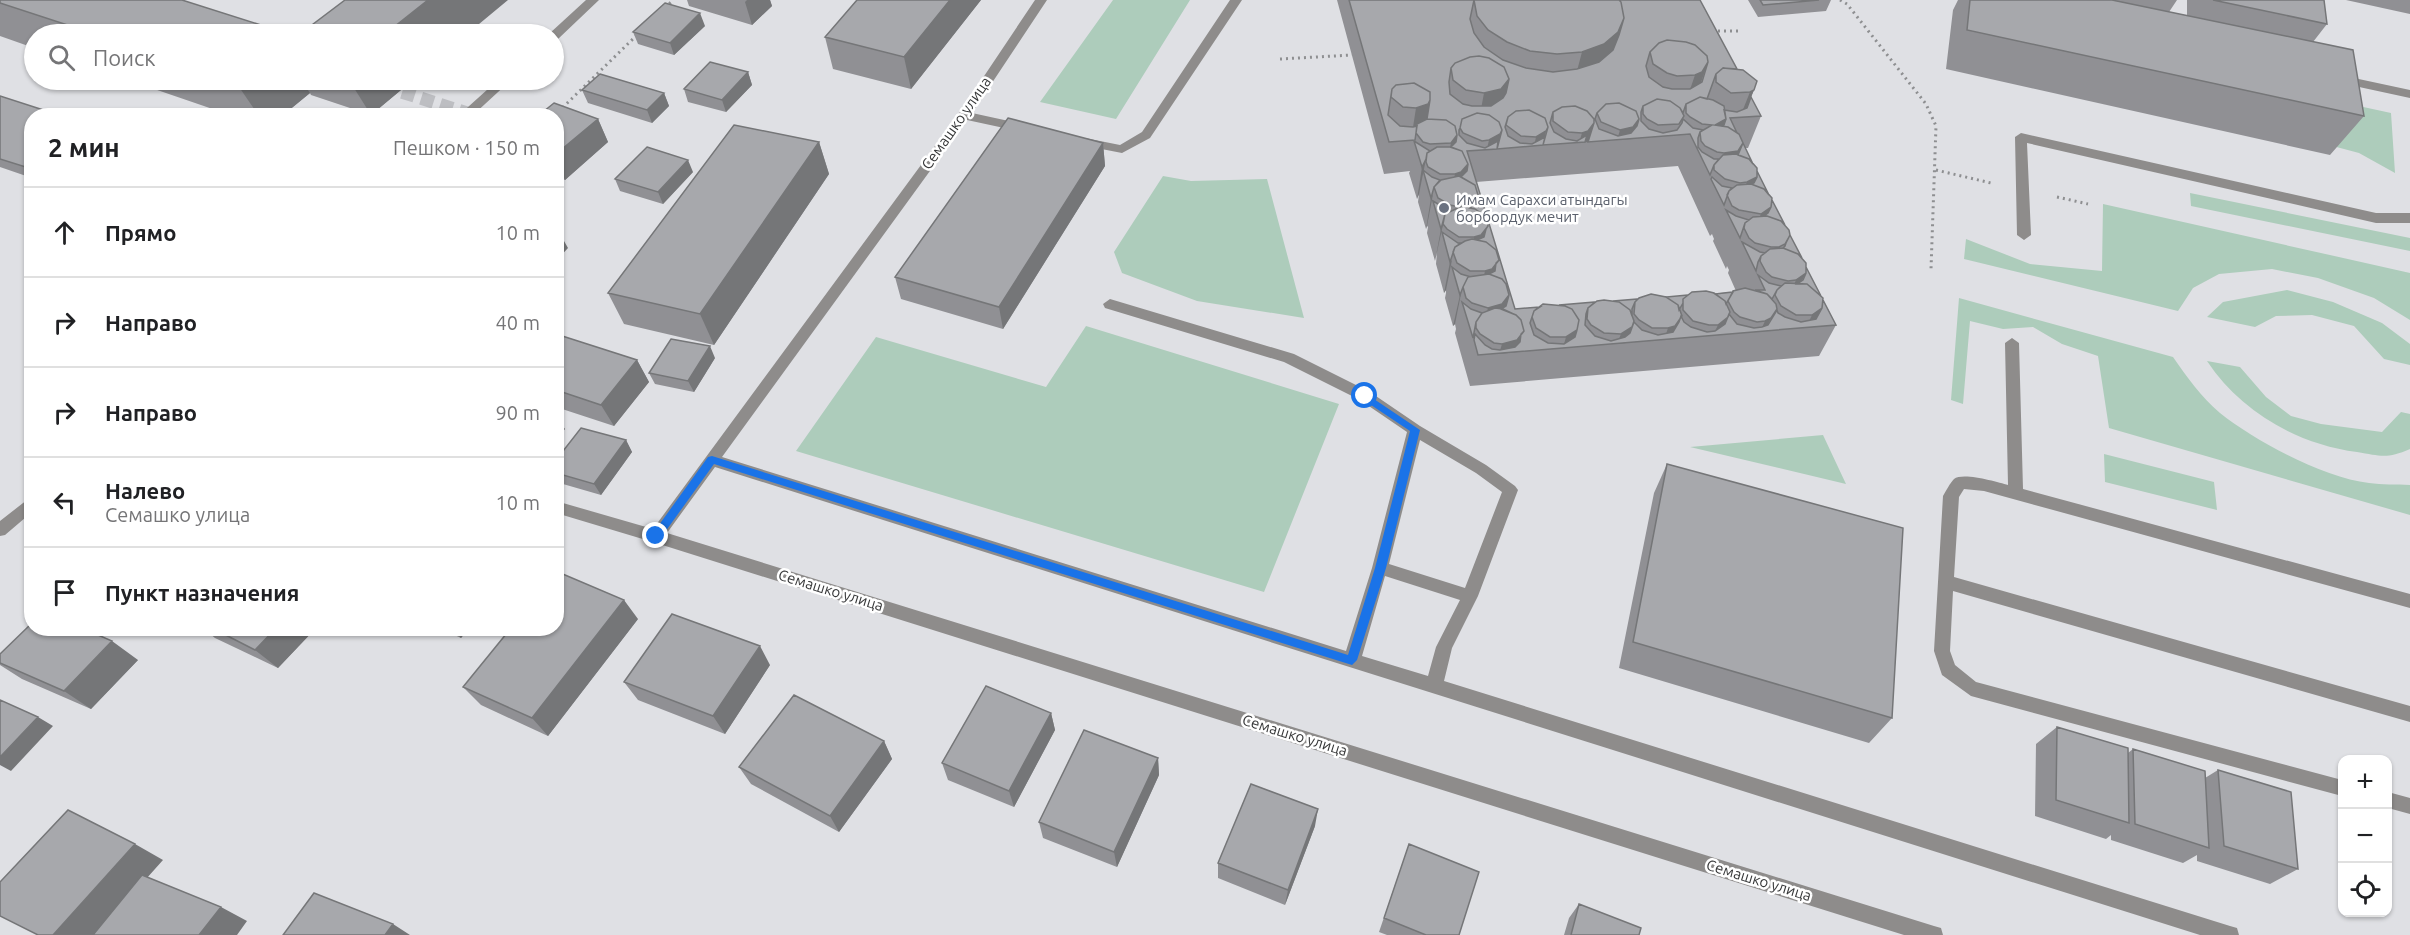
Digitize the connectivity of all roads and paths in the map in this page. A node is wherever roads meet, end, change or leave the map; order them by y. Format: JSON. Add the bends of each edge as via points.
{"nodes":[{"id":1,"x":593,"y":0,"type":"edge"},
{"id":2,"x":673,"y":0,"type":"edge"},
{"id":3,"x":1041,"y":0,"type":"edge"},
{"id":4,"x":1236,"y":0,"type":"edge"},
{"id":5,"x":1840,"y":0,"type":"edge"},
{"id":6,"x":664,"y":8,"type":"edge"},
{"id":7,"x":564,"y":27,"type":"edge"},
{"id":8,"x":1708,"y":31,"type":"edge"},
{"id":9,"x":1738,"y":31,"type":"dead end"},
{"id":10,"x":639,"y":33,"type":"edge"},
{"id":11,"x":1352,"y":55,"type":"dead end"},
{"id":12,"x":1280,"y":59,"type":"dead end"},
{"id":13,"x":2327,"y":76,"type":"edge"},
{"id":14,"x":494,"y":90,"type":"edge"},
{"id":15,"x":2409,"y":96,"type":"edge"},
{"id":16,"x":473,"y":108,"type":"edge"},
{"id":17,"x":562,"y":108,"type":"edge"},
{"id":18,"x":964,"y":115,"type":"junction"},
{"id":19,"x":1033,"y":130,"type":"edge"},
{"id":20,"x":1068,"y":138,"type":"edge"},
{"id":21,"x":2410,"y":219,"type":"edge"},
{"id":22,"x":2024,"y":235,"type":"dead end"},
{"id":23,"x":1931,"y":269,"type":"dead end"},
{"id":24,"x":1110,"y":304,"type":"dead end"},
{"id":25,"x":2012,"y":343,"type":"dead end"},
{"id":26,"x":1415,"y":430,"type":"junction"},
{"id":27,"x":712,"y":460,"type":"junction"},
{"id":28,"x":2016,"y":494,"type":"junction"},
{"id":29,"x":24,"y":509,"type":"edge"},
{"id":30,"x":564,"y":509,"type":"edge"},
{"id":31,"x":0,"y":530,"type":"edge"},
{"id":32,"x":656,"y":536,"type":"junction"},
{"id":33,"x":1380,"y":568,"type":"junction"},
{"id":34,"x":1946,"y":582,"type":"junction"},
{"id":35,"x":1470,"y":596,"type":"junction"},
{"id":36,"x":2410,"y":601,"type":"edge"},
{"id":37,"x":1352,"y":660,"type":"junction"},
{"id":38,"x":1434,"y":686,"type":"junction"},
{"id":39,"x":2410,"y":714,"type":"edge"},
{"id":40,"x":2338,"y":787,"type":"edge"},
{"id":41,"x":2392,"y":801,"type":"edge"},
{"id":42,"x":2410,"y":806,"type":"edge"},
{"id":43,"x":1934,"y":935,"type":"edge"},
{"id":44,"x":2230,"y":935,"type":"edge"}],
"edges":[{"from":1,"to":7,"type":"street"},
{"from":2,"to":6,"type":"path"},
{"from":3,"to":18,"type":"street","name":"Семашко улица"},
{"from":4,"to":20,"type":"street","via":[[1146,135],[1122,149]]},
{"from":5,"to":23,"type":"path","via":[[1926,104],[1936,126]]},
{"from":8,"to":9,"type":"path"},
{"from":10,"to":17,"type":"path"},
{"from":11,"to":12,"type":"path"},
{"from":13,"to":15,"type":"street"},
{"from":14,"to":16,"type":"street"},
{"from":18,"to":19,"type":"street"},
{"from":18,"to":27,"type":"street","name":"Семашко улица"},
{"from":21,"to":22,"type":"street","via":[[2376,218],[2021,137]]},
{"from":24,"to":26,"type":"street","via":[[1289,358],[1365,396]]},
{"from":25,"to":28,"type":"street"},
{"from":26,"to":33,"type":"street"},
{"from":26,"to":35,"type":"street","via":[[1509,490]]},
{"from":27,"to":32,"type":"street","name":"Семашко улица"},
{"from":27,"to":37,"type":"street"},
{"from":28,"to":34,"type":"street","via":[[1960,483],[1951,496]]},
{"from":28,"to":36,"type":"street"},
{"from":29,"to":31,"type":"street"},
{"from":30,"to":32,"type":"street","name":"Семашко улица"},
{"from":32,"to":43,"type":"street","name":"Семашко улица"},
{"from":33,"to":35,"type":"street"},
{"from":33,"to":37,"type":"street"},
{"from":34,"to":39,"type":"street"},
{"from":34,"to":40,"type":"street","via":[[1942,651],[1948,670],[1971,688]]},
{"from":35,"to":38,"type":"street","via":[[1444,647]]},
{"from":37,"to":38,"type":"street"},
{"from":38,"to":44,"type":"street"},
{"from":41,"to":42,"type":"street"}]}
